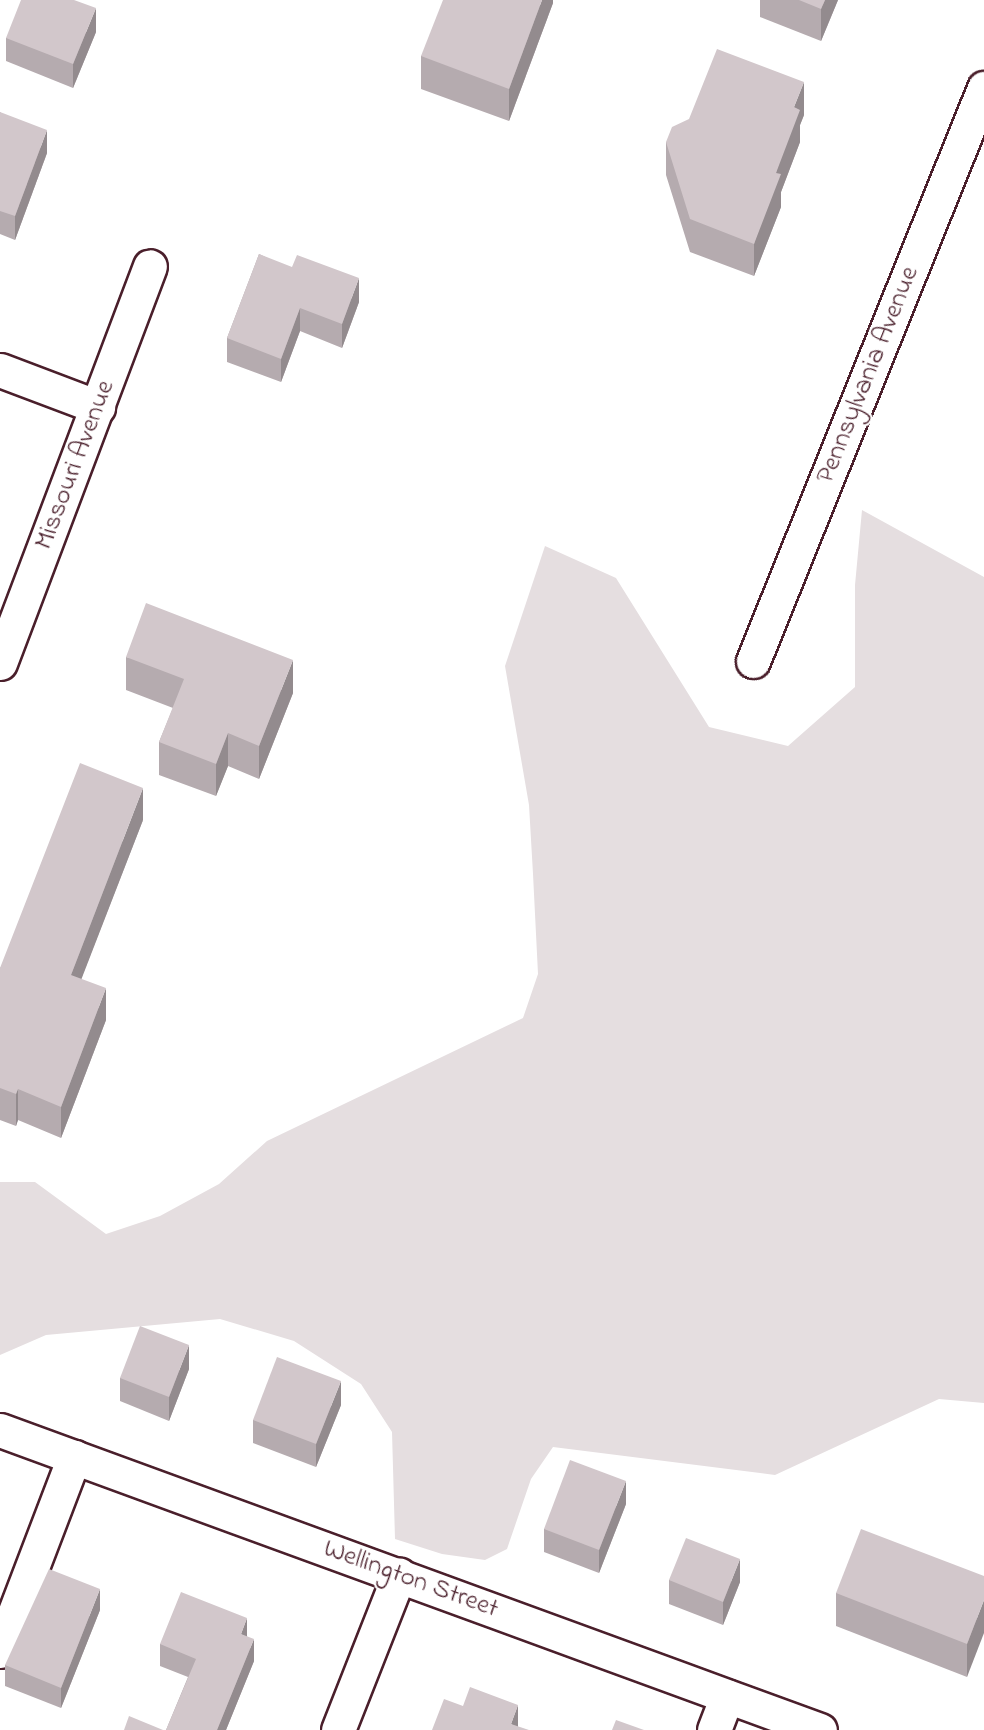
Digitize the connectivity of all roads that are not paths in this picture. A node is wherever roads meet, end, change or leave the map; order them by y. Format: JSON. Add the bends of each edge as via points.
{"nodes":[{"id":1,"x":984,"y":88,"type":"edge"},
{"id":2,"x":150,"y":266,"type":"dead end"},
{"id":3,"x":0,"y":370,"type":"edge"},
{"id":4,"x":98,"y":407,"type":"junction"},
{"id":5,"x":753,"y":661,"type":"dead end"},
{"id":6,"x":0,"y":663,"type":"edge"},
{"id":7,"x":0,"y":1430,"type":"edge"},
{"id":8,"x":74,"y":1457,"type":"junction"},
{"id":9,"x":399,"y":1575,"type":"junction"},
{"id":10,"x":0,"y":1651,"type":"edge"},
{"id":11,"x":727,"y":1696,"type":"junction"},
{"id":12,"x":338,"y":1730,"type":"edge"},
{"id":13,"x":714,"y":1730,"type":"edge"},
{"id":14,"x":820,"y":1730,"type":"edge"}],
"edges":[{"from":1,"to":5,"type":"street","name":"Pennsylvania Avenue"},
{"from":2,"to":4,"type":"street","name":"Missouri Avenue"},
{"from":3,"to":4,"type":"street"},
{"from":4,"to":6,"type":"street","name":"Missouri Avenue"},
{"from":7,"to":8,"type":"street","name":"Wellington Street"},
{"from":8,"to":9,"type":"street","name":"Wellington Street"},
{"from":8,"to":10,"type":"street"},
{"from":9,"to":11,"type":"street","name":"Wellington Street"},
{"from":9,"to":12,"type":"street"},
{"from":11,"to":13,"type":"street"},
{"from":11,"to":14,"type":"street","name":"Wellington Street"}]}
